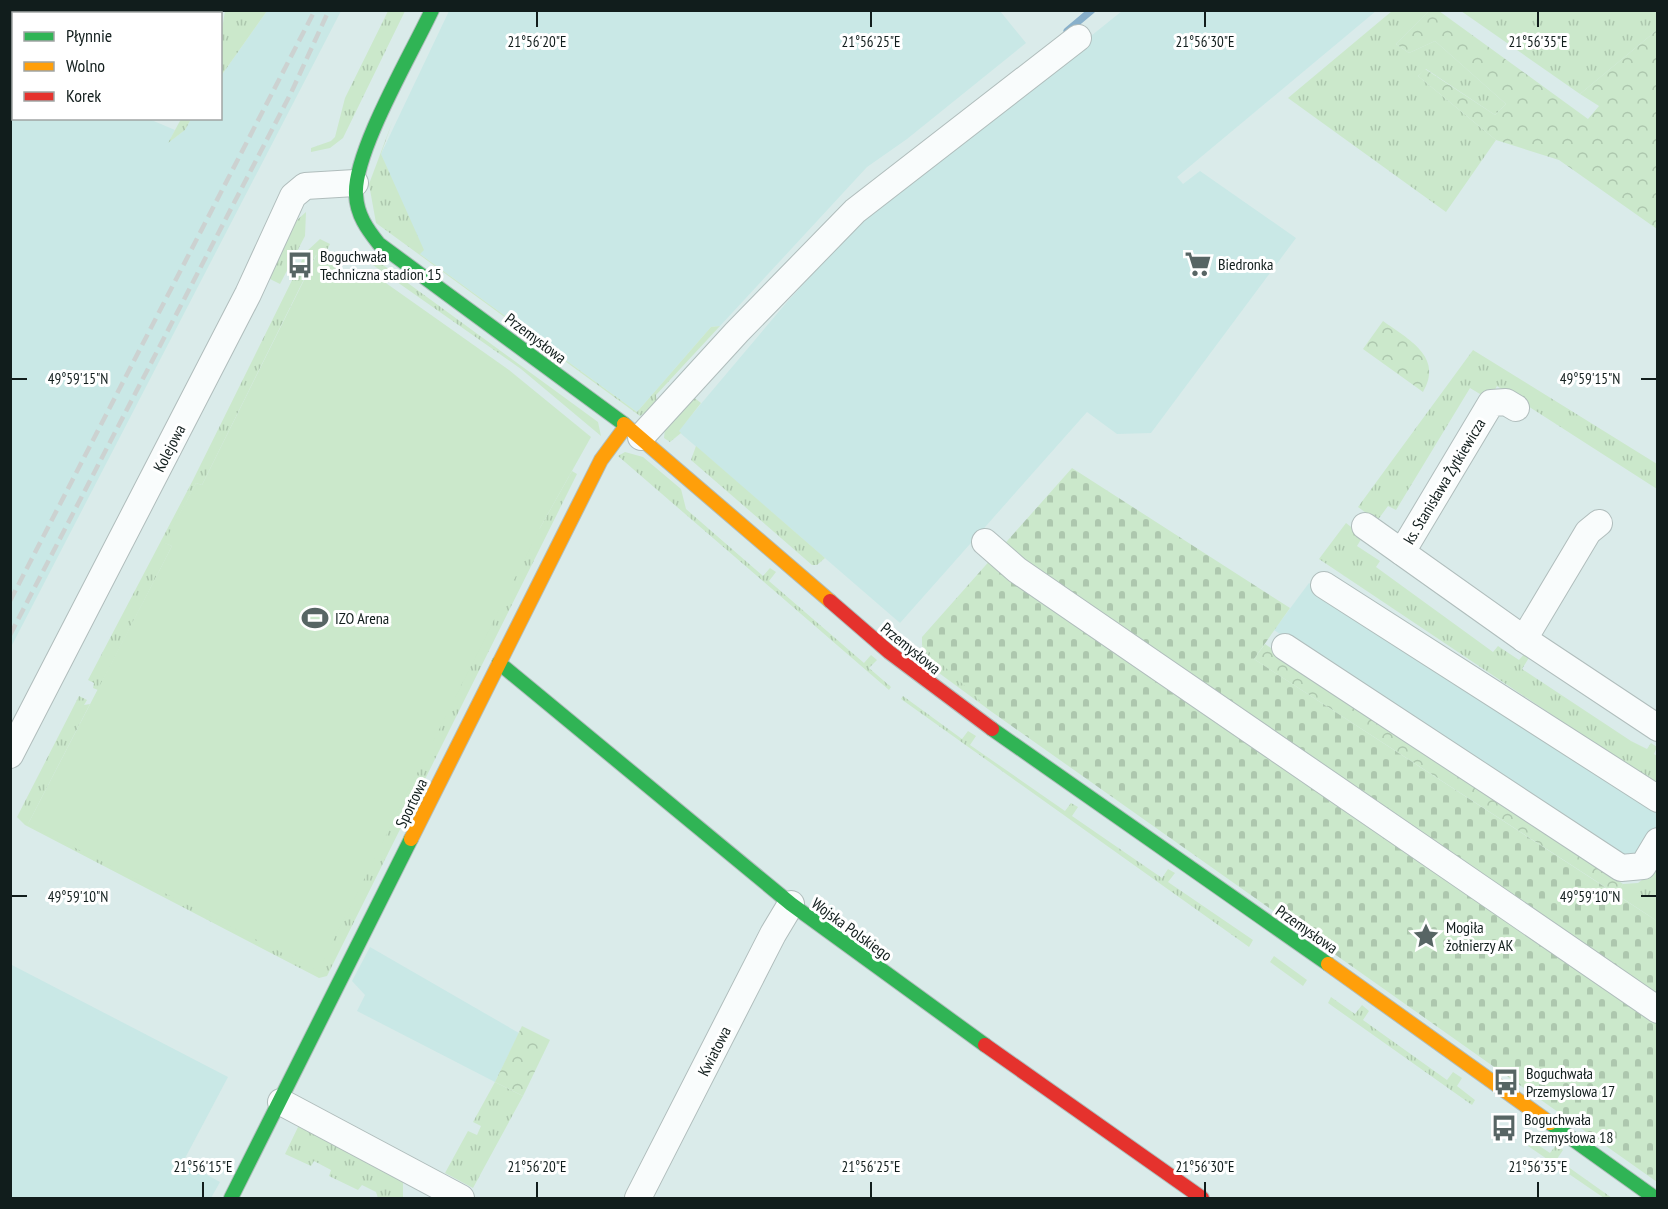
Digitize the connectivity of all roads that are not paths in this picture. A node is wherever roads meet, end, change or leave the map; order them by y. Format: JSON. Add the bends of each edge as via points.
{"nodes":[{"id":1,"x":432,"y":10,"type":"edge"},
{"id":2,"x":1078,"y":38,"type":"dead end"},
{"id":3,"x":355,"y":183,"type":"junction"},
{"id":4,"x":1516,"y":408,"type":"dead end"},
{"id":5,"x":633,"y":431,"type":"junction"},
{"id":6,"x":1599,"y":523,"type":"dead end"},
{"id":7,"x":1365,"y":526,"type":"dead end"},
{"id":8,"x":986,"y":542,"type":"dead end"},
{"id":9,"x":1402,"y":552,"type":"junction"},
{"id":10,"x":1324,"y":585,"type":"dead end"},
{"id":11,"x":1524,"y":639,"type":"junction"},
{"id":12,"x":1285,"y":647,"type":"dead end"},
{"id":13,"x":499,"y":663,"type":"junction"},
{"id":14,"x":1655,"y":720,"type":"edge"},
{"id":15,"x":10,"y":755,"type":"edge"},
{"id":16,"x":1658,"y":799,"type":"edge"},
{"id":17,"x":1658,"y":841,"type":"edge"},
{"id":18,"x":790,"y":904,"type":"junction"},
{"id":19,"x":1658,"y":1010,"type":"edge"},
{"id":20,"x":281,"y":1102,"type":"junction"},
{"id":21,"x":644,"y":1197,"type":"edge"},
{"id":22,"x":231,"y":1198,"type":"edge"},
{"id":23,"x":461,"y":1198,"type":"edge"},
{"id":24,"x":1202,"y":1198,"type":"edge"},
{"id":25,"x":1655,"y":1198,"type":"edge"}],
"edges":[{"from":1,"to":3,"type":"street","name":"Przemysłowa","via":[[361,158]]},
{"from":2,"to":5,"type":"street","via":[[855,211]]},
{"from":3,"to":5,"type":"street","name":"Przemysłowa","via":[[363,224],[379,244]]},
{"from":3,"to":15,"type":"street","name":"Kolejowa","via":[[305,186],[293,196],[248,294]]},
{"from":4,"to":9,"type":"street","name":"ks. Stanisława Żytkiewicza","via":[[1506,402],[1491,403]]},
{"from":5,"to":13,"type":"street","name":"Sportowa","via":[[606,451]]},
{"from":5,"to":25,"type":"street","name":"Przemysłowa","via":[[889,652],[960,707]]},
{"from":6,"to":11,"type":"street","via":[[1588,532]]},
{"from":7,"to":9,"type":"street","name":"ks. Stanisława Żytkiewicza"},
{"from":8,"to":19,"type":"street","via":[[1017,570]]},
{"from":9,"to":11,"type":"street","name":"ks. Stanisława Żytkiewicza"},
{"from":10,"to":16,"type":"street"},
{"from":11,"to":14,"type":"street","name":"ks. Stanisława Żytkiewicza"},
{"from":12,"to":17,"type":"street","via":[[1621,868],[1643,866]]},
{"from":13,"to":18,"type":"street","name":"Wojska Polskiego"},
{"from":13,"to":20,"type":"street","name":"Sportowa"},
{"from":18,"to":21,"type":"street","name":"Kwiatowa"},
{"from":18,"to":24,"type":"street","name":"Wojska Polskiego"},
{"from":20,"to":22,"type":"street","name":"Sportowa"},
{"from":20,"to":23,"type":"street"}]}
